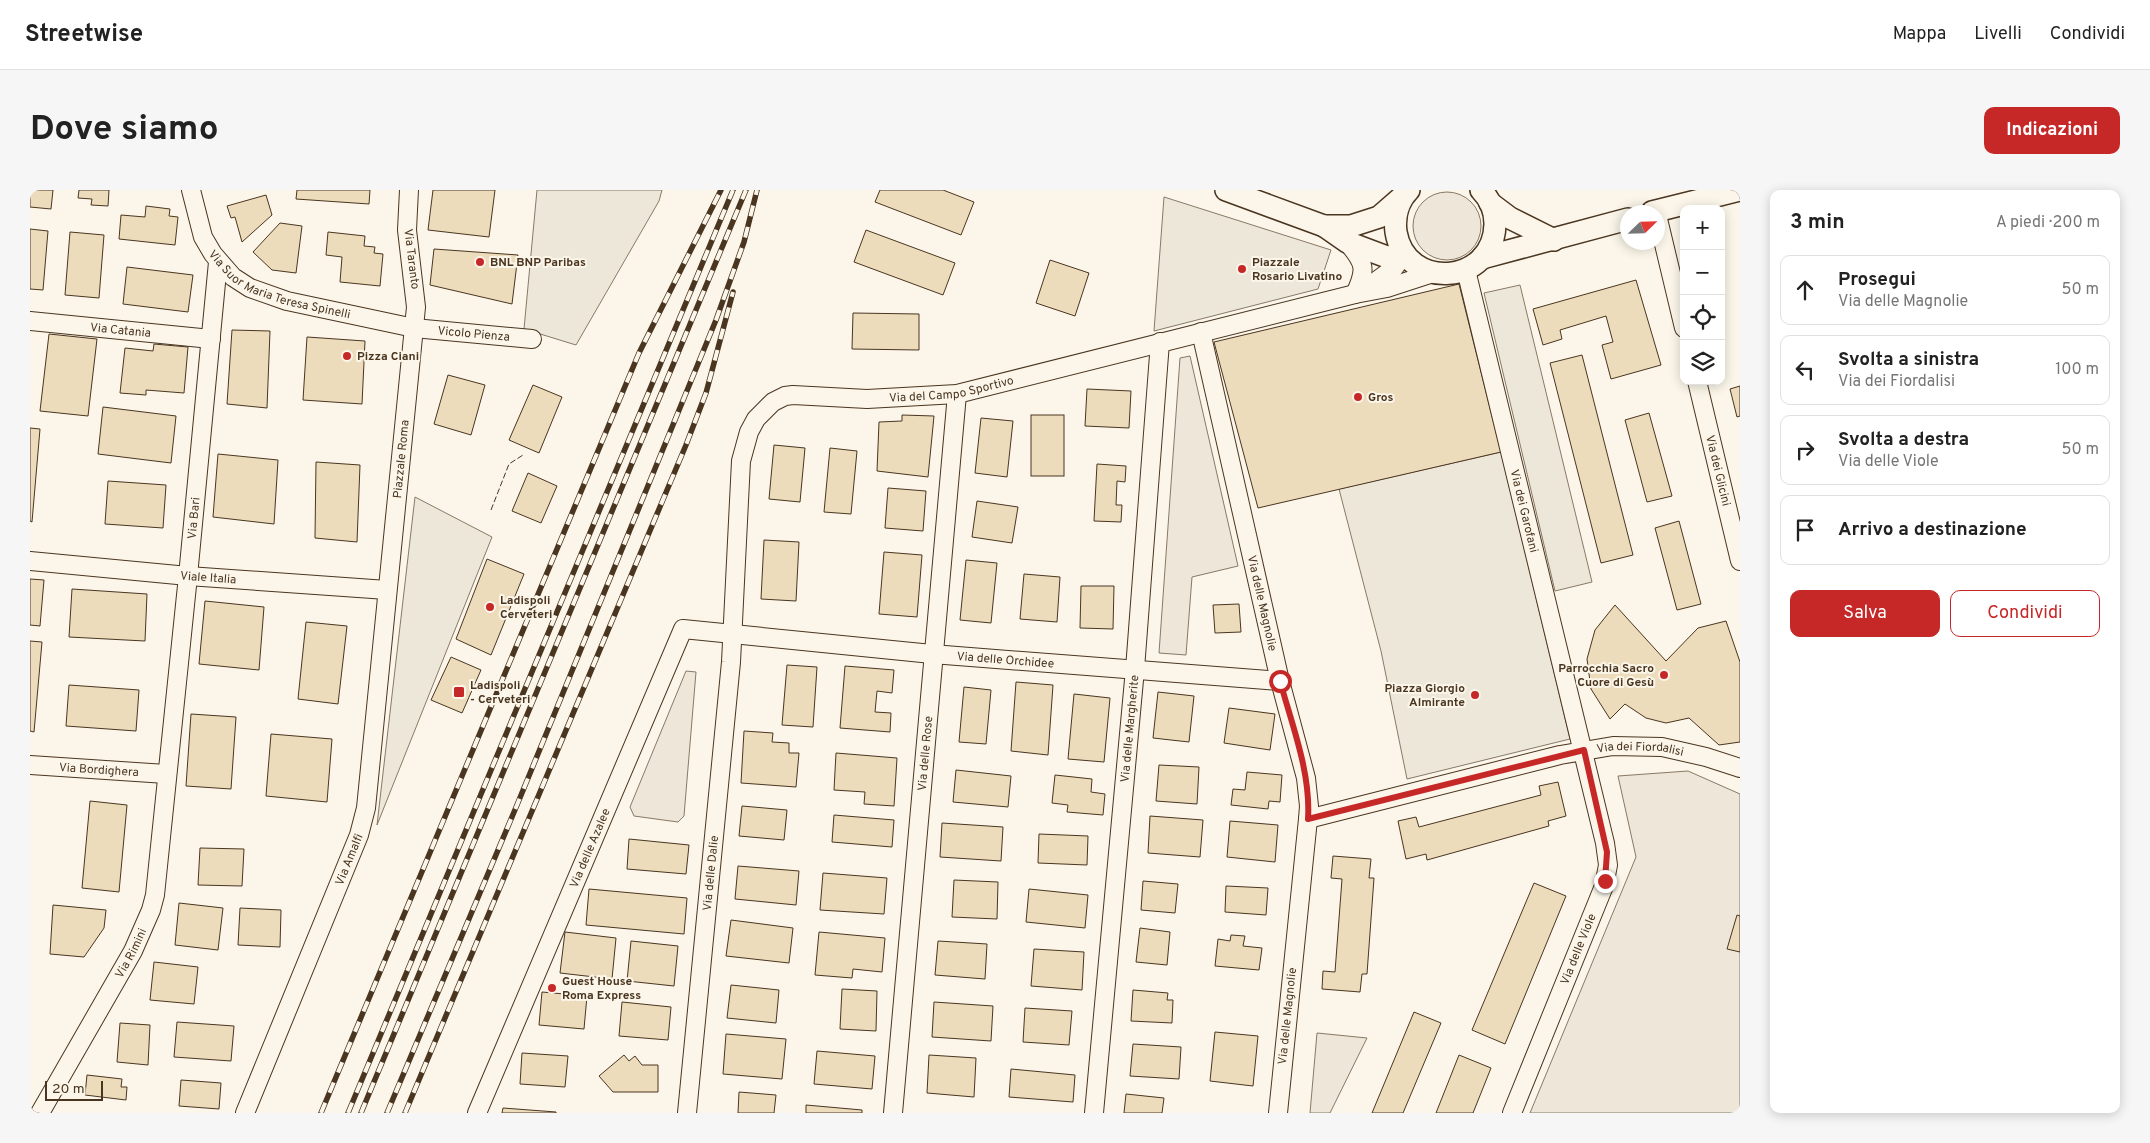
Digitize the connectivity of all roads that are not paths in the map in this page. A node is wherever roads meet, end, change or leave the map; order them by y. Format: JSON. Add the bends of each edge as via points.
{"nodes":[{"id":1,"x":191,"y":190,"type":"edge"},
{"id":2,"x":409,"y":190,"type":"edge"},
{"id":3,"x":1226,"y":190,"type":"edge"},
{"id":4,"x":1740,"y":190,"type":"edge"},
{"id":5,"x":1407,"y":192,"type":"edge"},
{"id":6,"x":1486,"y":197,"type":"edge"},
{"id":7,"x":1665,"y":211,"type":"edge"},
{"id":8,"x":1620,"y":221,"type":"edge"},
{"id":9,"x":1324,"y":226,"type":"junction"},
{"id":10,"x":1554,"y":240,"type":"junction"},
{"id":11,"x":1347,"y":242,"type":"junction"},
{"id":12,"x":1664,"y":250,"type":"edge"},
{"id":13,"x":1404,"y":254,"type":"junction"},
{"id":14,"x":218,"y":262,"type":"junction"},
{"id":15,"x":1474,"y":264,"type":"junction"},
{"id":16,"x":1433,"y":273,"type":"junction"},
{"id":17,"x":1358,"y":293,"type":"junction"},
{"id":18,"x":1680,"y":312,"type":"edge"},
{"id":19,"x":30,"y":321,"type":"edge"},
{"id":20,"x":414,"y":328,"type":"junction"},
{"id":21,"x":1201,"y":332,"type":"junction"},
{"id":22,"x":211,"y":339,"type":"junction"},
{"id":23,"x":532,"y":339,"type":"dead end"},
{"id":24,"x":1160,"y":342,"type":"junction"},
{"id":25,"x":1698,"y":385,"type":"edge"},
{"id":26,"x":957,"y":394,"type":"junction"},
{"id":27,"x":1735,"y":520,"type":"edge"},
{"id":28,"x":30,"y":561,"type":"edge"},
{"id":29,"x":1740,"y":561,"type":"edge"},
{"id":30,"x":188,"y":576,"type":"junction"},
{"id":31,"x":387,"y":590,"type":"junction"},
{"id":32,"x":732,"y":633,"type":"junction"},
{"id":33,"x":932,"y":654,"type":"junction"},
{"id":34,"x":1135,"y":669,"type":"junction"},
{"id":35,"x":1280,"y":681,"type":"junction"},
{"id":36,"x":1584,"y":750,"type":"junction"},
{"id":37,"x":30,"y":765,"type":"edge"},
{"id":38,"x":1740,"y":768,"type":"edge"},
{"id":39,"x":166,"y":774,"type":"junction"},
{"id":40,"x":1308,"y":819,"type":"junction"},
{"id":41,"x":40,"y":1113,"type":"edge"},
{"id":42,"x":245,"y":1113,"type":"edge"},
{"id":43,"x":477,"y":1113,"type":"edge"},
{"id":44,"x":687,"y":1113,"type":"edge"},
{"id":45,"x":893,"y":1113,"type":"edge"},
{"id":46,"x":1094,"y":1113,"type":"edge"},
{"id":47,"x":1278,"y":1113,"type":"edge"},
{"id":48,"x":1512,"y":1113,"type":"edge"}],
"edges":[{"from":1,"to":14,"type":"street","name":"Via Suor Maria Teresa Spinelli","via":[[204,237]]},
{"from":2,"to":20,"type":"street","name":"Via Taranto","via":[[407,230],[416,297]]},
{"from":3,"to":9,"type":"street"},
{"from":4,"to":7,"type":"street"},
{"from":5,"to":9,"type":"street","via":[[1378,217],[1351,226]]},
{"from":5,"to":13,"type":"street","via":[[1398,208],[1395,224],[1397,240]]},
{"from":6,"to":10,"type":"street","via":[[1510,218]]},
{"from":6,"to":15,"type":"street","via":[[1495,217],[1494,232],[1490,246]]},
{"from":8,"to":10,"type":"street"},
{"from":9,"to":11,"type":"street"},
{"from":10,"to":15,"type":"street"},
{"from":11,"to":13,"type":"street","via":[[1387,257]]},
{"from":11,"to":17,"type":"street","via":[[1364,267]]},
{"from":12,"to":18,"type":"street"},
{"from":13,"to":16,"type":"street"},
{"from":13,"to":17,"type":"street","name":"Via del Campo Sportivo","via":[[1394,268]]},
{"from":14,"to":20,"type":"street","name":"Via Suor Maria Teresa Spinelli","via":[[250,288],[287,301]]},
{"from":14,"to":22,"type":"street","name":"Via Bari"},
{"from":15,"to":16,"type":"street","via":[[1450,274]]},
{"from":15,"to":36,"type":"street","name":"Via dei Garofani"},
{"from":16,"to":17,"type":"street","name":"Via del Campo Sportivo","via":[[1388,288]]},
{"from":17,"to":21,"type":"street","name":"Via del Campo Sportivo"},
{"from":19,"to":22,"type":"street","name":"Via Catania"},
{"from":20,"to":23,"type":"street","name":"Vicolo Pienza"},
{"from":20,"to":31,"type":"street","name":"Piazzale Roma"},
{"from":21,"to":24,"type":"street","name":"Via del Campo Sportivo"},
{"from":21,"to":35,"type":"street","name":"Via delle Magnolie"},
{"from":22,"to":30,"type":"street","name":"Via Bari"},
{"from":24,"to":26,"type":"street","name":"Via del Campo Sportivo"},
{"from":24,"to":34,"type":"street","name":"Via delle Margherite"},
{"from":25,"to":27,"type":"street","name":"Via dei Glicini"},
{"from":26,"to":32,"type":"street","name":"Via del Campo Sportivo","via":[[867,399],[792,395],[768,406],[749,432],[742,452]]},
{"from":26,"to":33,"type":"street","name":"Via delle Rose"},
{"from":27,"to":29,"type":"street","name":"Via dei Glicini"},
{"from":28,"to":30,"type":"street","name":"Viale Italia"},
{"from":30,"to":31,"type":"street","name":"Viale Italia"},
{"from":30,"to":39,"type":"street","name":"Via Bari"},
{"from":31,"to":42,"type":"street","name":"Via Amalfi","via":[[363,822]]},
{"from":32,"to":33,"type":"street","name":"Via delle Orchidee"},
{"from":32,"to":43,"type":"street","name":"Via delle Azalee","via":[[683,629]]},
{"from":32,"to":44,"type":"street","name":"Via delle Dalie"},
{"from":33,"to":34,"type":"street","name":"Via delle Orchidee"},
{"from":33,"to":45,"type":"street","name":"Via delle Rose"},
{"from":34,"to":35,"type":"street","name":"Via delle Orchidee"},
{"from":34,"to":46,"type":"street","name":"Via delle Margherite"},
{"from":35,"to":40,"type":"street","name":"Via delle Magnolie","via":[[1306,778]]},
{"from":36,"to":38,"type":"street","name":"Via dei Fiordalisi","via":[[1613,746],[1662,747]]},
{"from":36,"to":40,"type":"street","name":"Via dei Fiordalisi"},
{"from":36,"to":48,"type":"street","name":"Via delle Viole","via":[[1607,852],[1607,875]]},
{"from":37,"to":39,"type":"street","name":"Via Bordighera"},
{"from":39,"to":41,"type":"street","name":"Via Rimini","via":[[158,877],[151,910],[132,951]]},
{"from":40,"to":47,"type":"street","name":"Via delle Magnolie"}]}
